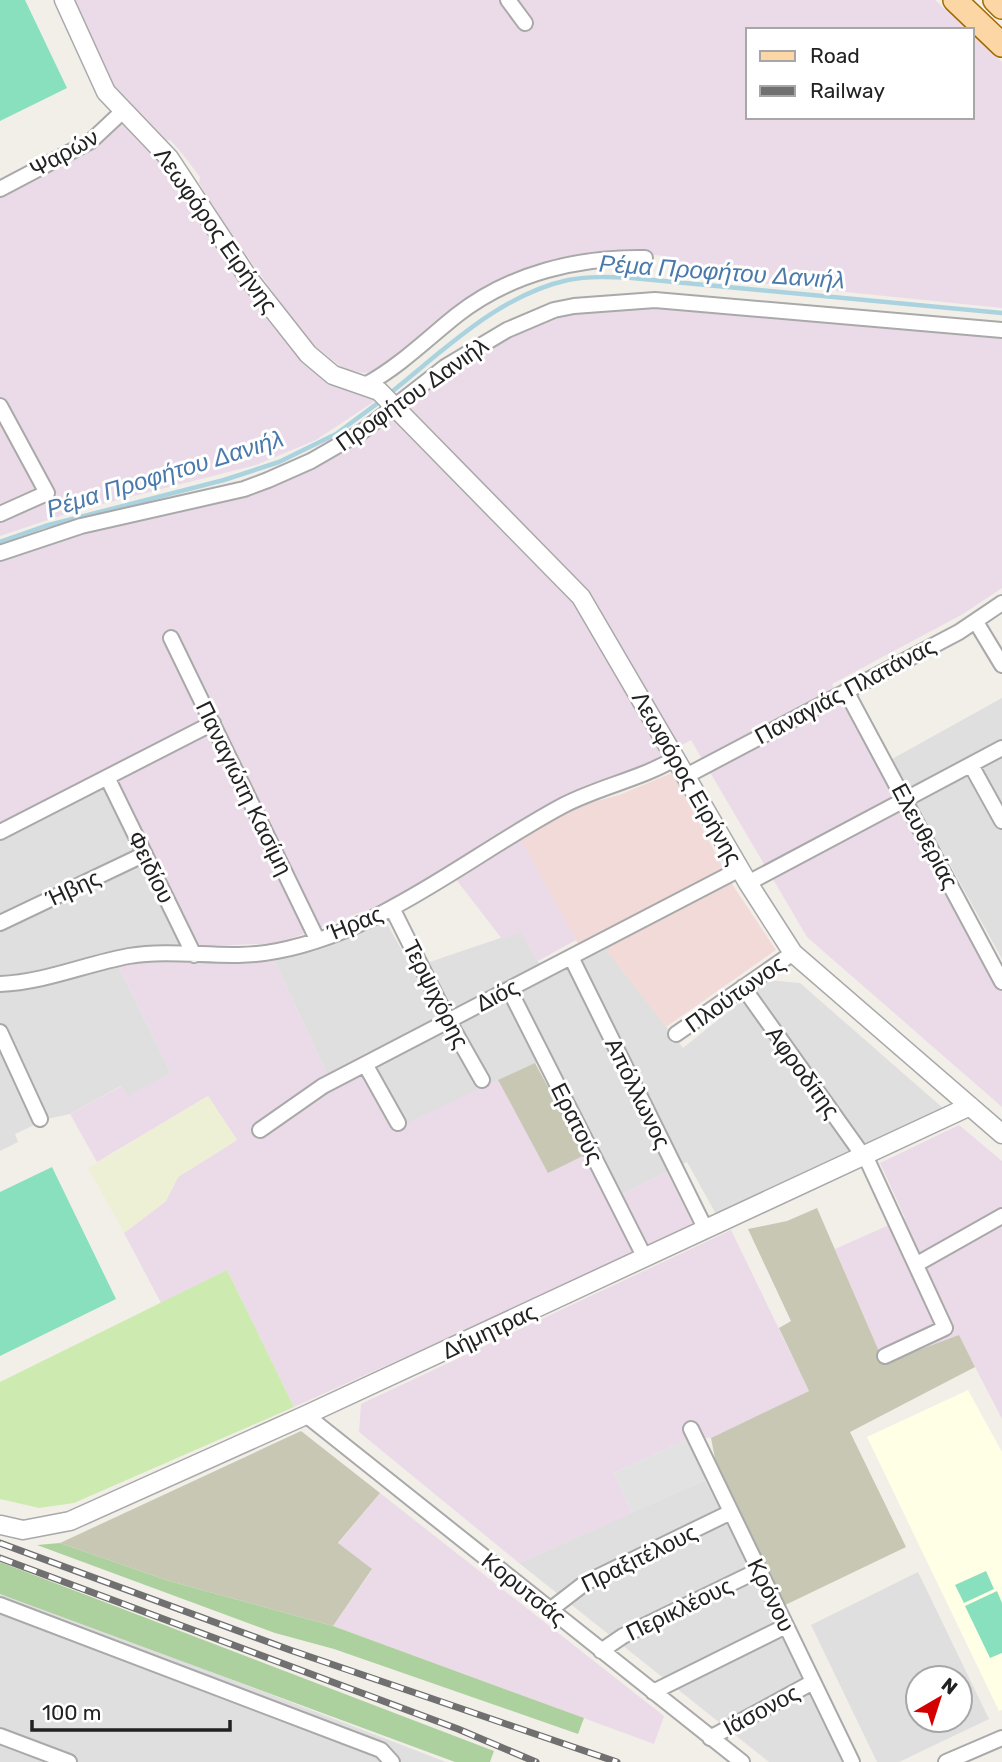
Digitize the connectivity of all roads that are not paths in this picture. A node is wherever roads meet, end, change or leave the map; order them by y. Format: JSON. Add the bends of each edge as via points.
{"nodes":[{"id":1,"x":64,"y":0,"type":"edge"},
{"id":2,"x":508,"y":0,"type":"edge"},
{"id":3,"x":955,"y":0,"type":"edge"},
{"id":4,"x":995,"y":0,"type":"edge"},
{"id":5,"x":1002,"y":7,"type":"edge"},
{"id":6,"x":525,"y":23,"type":"dead end"},
{"id":7,"x":1002,"y":45,"type":"edge"},
{"id":8,"x":123,"y":111,"type":"junction"},
{"id":9,"x":0,"y":189,"type":"edge"},
{"id":10,"x":645,"y":258,"type":"dead end"},
{"id":11,"x":1002,"y":330,"type":"edge"},
{"id":12,"x":383,"y":396,"type":"junction"},
{"id":13,"x":0,"y":406,"type":"edge"},
{"id":14,"x":0,"y":514,"type":"edge"},
{"id":15,"x":0,"y":553,"type":"edge"},
{"id":16,"x":1002,"y":603,"type":"edge"},
{"id":17,"x":976,"y":622,"type":"junction"},
{"id":18,"x":171,"y":638,"type":"dead end"},
{"id":19,"x":1002,"y":664,"type":"edge"},
{"id":20,"x":846,"y":691,"type":"junction"},
{"id":21,"x":213,"y":723,"type":"junction"},
{"id":22,"x":1002,"y":748,"type":"edge"},
{"id":23,"x":676,"y":758,"type":"junction"},
{"id":24,"x":971,"y":765,"type":"junction"},
{"id":25,"x":686,"y":776,"type":"junction"},
{"id":26,"x":108,"y":779,"type":"junction"},
{"id":27,"x":905,"y":799,"type":"junction"},
{"id":28,"x":1002,"y":821,"type":"edge"},
{"id":29,"x":0,"y":832,"type":"edge"},
{"id":30,"x":145,"y":854,"type":"junction"},
{"id":31,"x":744,"y":876,"type":"junction"},
{"id":32,"x":392,"y":908,"type":"junction"},
{"id":33,"x":0,"y":923,"type":"edge"},
{"id":34,"x":317,"y":939,"type":"junction"},
{"id":35,"x":793,"y":953,"type":"junction"},
{"id":36,"x":194,"y":956,"type":"junction"},
{"id":37,"x":571,"y":957,"type":"junction"},
{"id":38,"x":1002,"y":982,"type":"edge"},
{"id":39,"x":0,"y":984,"type":"edge"},
{"id":40,"x":743,"y":987,"type":"junction"},
{"id":41,"x":509,"y":989,"type":"junction"},
{"id":42,"x":448,"y":1020,"type":"junction"},
{"id":43,"x":0,"y":1032,"type":"edge"},
{"id":44,"x":676,"y":1034,"type":"dead end"},
{"id":45,"x":365,"y":1064,"type":"junction"},
{"id":46,"x":482,"y":1080,"type":"dead end"},
{"id":47,"x":970,"y":1107,"type":"junction"},
{"id":48,"x":40,"y":1119,"type":"dead end"},
{"id":49,"x":398,"y":1123,"type":"dead end"},
{"id":50,"x":260,"y":1130,"type":"dead end"},
{"id":51,"x":1002,"y":1134,"type":"edge"},
{"id":52,"x":863,"y":1156,"type":"junction"},
{"id":53,"x":1002,"y":1216,"type":"edge"},
{"id":54,"x":706,"y":1230,"type":"junction"},
{"id":55,"x":645,"y":1258,"type":"junction"},
{"id":56,"x":917,"y":1264,"type":"junction"},
{"id":57,"x":885,"y":1356,"type":"dead end"},
{"id":58,"x":306,"y":1415,"type":"junction"},
{"id":59,"x":691,"y":1429,"type":"dead end"},
{"id":60,"x":731,"y":1513,"type":"junction"},
{"id":61,"x":0,"y":1525,"type":"edge"},
{"id":62,"x":759,"y":1570,"type":"junction"},
{"id":63,"x":0,"y":1605,"type":"edge"},
{"id":64,"x":550,"y":1610,"type":"junction"},
{"id":65,"x":786,"y":1626,"type":"junction"},
{"id":66,"x":601,"y":1651,"type":"junction"},
{"id":67,"x":813,"y":1682,"type":"junction"},
{"id":68,"x":653,"y":1692,"type":"junction"},
{"id":69,"x":0,"y":1736,"type":"edge"},
{"id":70,"x":710,"y":1738,"type":"junction"},
{"id":71,"x":1002,"y":1738,"type":"edge"},
{"id":72,"x":985,"y":1745,"type":"junction"},
{"id":73,"x":69,"y":1762,"type":"edge"},
{"id":74,"x":392,"y":1762,"type":"edge"},
{"id":75,"x":742,"y":1762,"type":"edge"},
{"id":76,"x":852,"y":1762,"type":"edge"},
{"id":77,"x":946,"y":1762,"type":"edge"},
{"id":78,"x":979,"y":1762,"type":"edge"}],
"edges":[{"from":1,"to":8,"type":"street","name":"Λεωφόρος Ειρήνης","via":[[101,84]]},
{"from":2,"to":6,"type":"street"},
{"from":3,"to":7,"type":"main road"},
{"from":4,"to":5,"type":"main road"},
{"from":8,"to":9,"type":"street","name":"Ψαρών","via":[[91,141]]},
{"from":8,"to":12,"type":"street","name":"Λεωφόρος Ειρήνης","via":[[179,171],[242,269],[308,354],[333,375]]},
{"from":10,"to":12,"type":"street","via":[[571,264],[499,288],[475,301],[385,374]]},
{"from":11,"to":12,"type":"street","name":"Προφήτου Δανιήλ","via":[[696,303],[600,302],[554,310],[498,334],[445,367]]},
{"from":12,"to":15,"type":"street","name":"Προφήτου Δανιήλ","via":[[337,447],[268,480],[81,526]]},
{"from":12,"to":23,"type":"street","name":"Λεωφόρος Ειρήνης","via":[[574,588]]},
{"from":13,"to":14,"type":"street","via":[[47,493]]},
{"from":16,"to":17,"type":"street","name":"Παναγιάς Πλατάνας"},
{"from":17,"to":19,"type":"street"},
{"from":17,"to":20,"type":"street","name":"Παναγιάς Πλατάνας"},
{"from":18,"to":21,"type":"street","name":"Παναγιώτη Κασίμη"},
{"from":20,"to":25,"type":"street","name":"Παναγιάς Πλατάνας"},
{"from":20,"to":27,"type":"street","name":"Ελευθερίας"},
{"from":21,"to":26,"type":"street"},
{"from":21,"to":34,"type":"street","name":"Παναγιώτη Κασίμη"},
{"from":22,"to":24,"type":"street","name":"Διός"},
{"from":23,"to":25,"type":"street","name":"Λεωφόρος Ειρήνης"},
{"from":23,"to":32,"type":"street","name":"Ήρας","via":[[652,773],[594,790],[562,806]]},
{"from":24,"to":27,"type":"street","name":"Διός"},
{"from":24,"to":28,"type":"street"},
{"from":25,"to":31,"type":"street","name":"Λεωφόρος Ειρήνης"},
{"from":26,"to":29,"type":"street"},
{"from":26,"to":30,"type":"street","name":"Φειδίου"},
{"from":27,"to":31,"type":"street","name":"Διός"},
{"from":27,"to":38,"type":"street","name":"Ελευθερίας"},
{"from":30,"to":33,"type":"street","name":"Ήβης"},
{"from":30,"to":36,"type":"street","name":"Φειδίου"},
{"from":31,"to":35,"type":"street","name":"Λεωφόρος Ειρήνης"},
{"from":31,"to":37,"type":"street","name":"Διός"},
{"from":32,"to":34,"type":"street","name":"Ήρας"},
{"from":32,"to":42,"type":"street","name":"Τερψιχόρης"},
{"from":34,"to":36,"type":"street","name":"Ήρας","via":[[266,953]]},
{"from":35,"to":40,"type":"street","name":"Πλούτωνος"},
{"from":35,"to":47,"type":"street","name":"Λεωφόρος Ειρήνης"},
{"from":36,"to":39,"type":"street","name":"Ήρας","via":[[131,956],[47,979]]},
{"from":37,"to":41,"type":"street","name":"Διός"},
{"from":37,"to":54,"type":"street","name":"Απόλλωνος"},
{"from":40,"to":44,"type":"street","name":"Πλούτωνος"},
{"from":40,"to":52,"type":"street","name":"Αφροδίτης"},
{"from":41,"to":42,"type":"street","name":"Διός"},
{"from":41,"to":55,"type":"street","name":"Ερατούς"},
{"from":42,"to":45,"type":"street","name":"Διός"},
{"from":42,"to":46,"type":"street","name":"Τερψιχόρης"},
{"from":43,"to":48,"type":"street"},
{"from":45,"to":49,"type":"street"},
{"from":45,"to":50,"type":"street","name":"Διός","via":[[323,1086]]},
{"from":47,"to":51,"type":"street","name":"Λεωφόρος Ειρήνης"},
{"from":47,"to":52,"type":"street","name":"Δήμητρας"},
{"from":52,"to":54,"type":"street","name":"Δήμητρας"},
{"from":52,"to":56,"type":"street","name":"Αφροδίτης"},
{"from":53,"to":56,"type":"street"},
{"from":54,"to":55,"type":"street","name":"Δήμητρας"},
{"from":55,"to":58,"type":"street","name":"Δήμητρας"},
{"from":56,"to":57,"type":"street","name":"Αφροδίτης","via":[[945,1328]]},
{"from":58,"to":61,"type":"street","name":"Δήμητρας","via":[[71,1521],[23,1530]]},
{"from":58,"to":64,"type":"street","name":"Κορυτσάς"},
{"from":59,"to":60,"type":"street","name":"Κρόνου"},
{"from":60,"to":62,"type":"street","name":"Κρόνου"},
{"from":60,"to":64,"type":"street","name":"Πραξιτέλους","via":[[585,1583]]},
{"from":62,"to":65,"type":"street","name":"Κρόνου"},
{"from":62,"to":66,"type":"street","name":"Περικλέους"},
{"from":63,"to":74,"type":"street","via":[[381,1750]]},
{"from":64,"to":66,"type":"street","name":"Κορυτσάς"},
{"from":65,"to":67,"type":"street","name":"Κρόνου"},
{"from":65,"to":68,"type":"street"},
{"from":66,"to":68,"type":"street","name":"Κορυτσάς"},
{"from":67,"to":70,"type":"street","name":"Ιάσονος"},
{"from":67,"to":76,"type":"street","name":"Κρόνου"},
{"from":68,"to":70,"type":"street","name":"Κορυτσάς"},
{"from":69,"to":73,"type":"street"},
{"from":70,"to":75,"type":"street","name":"Κορυτσάς"},
{"from":71,"to":72,"type":"street"},
{"from":72,"to":77,"type":"street"},
{"from":72,"to":78,"type":"street"}]}
